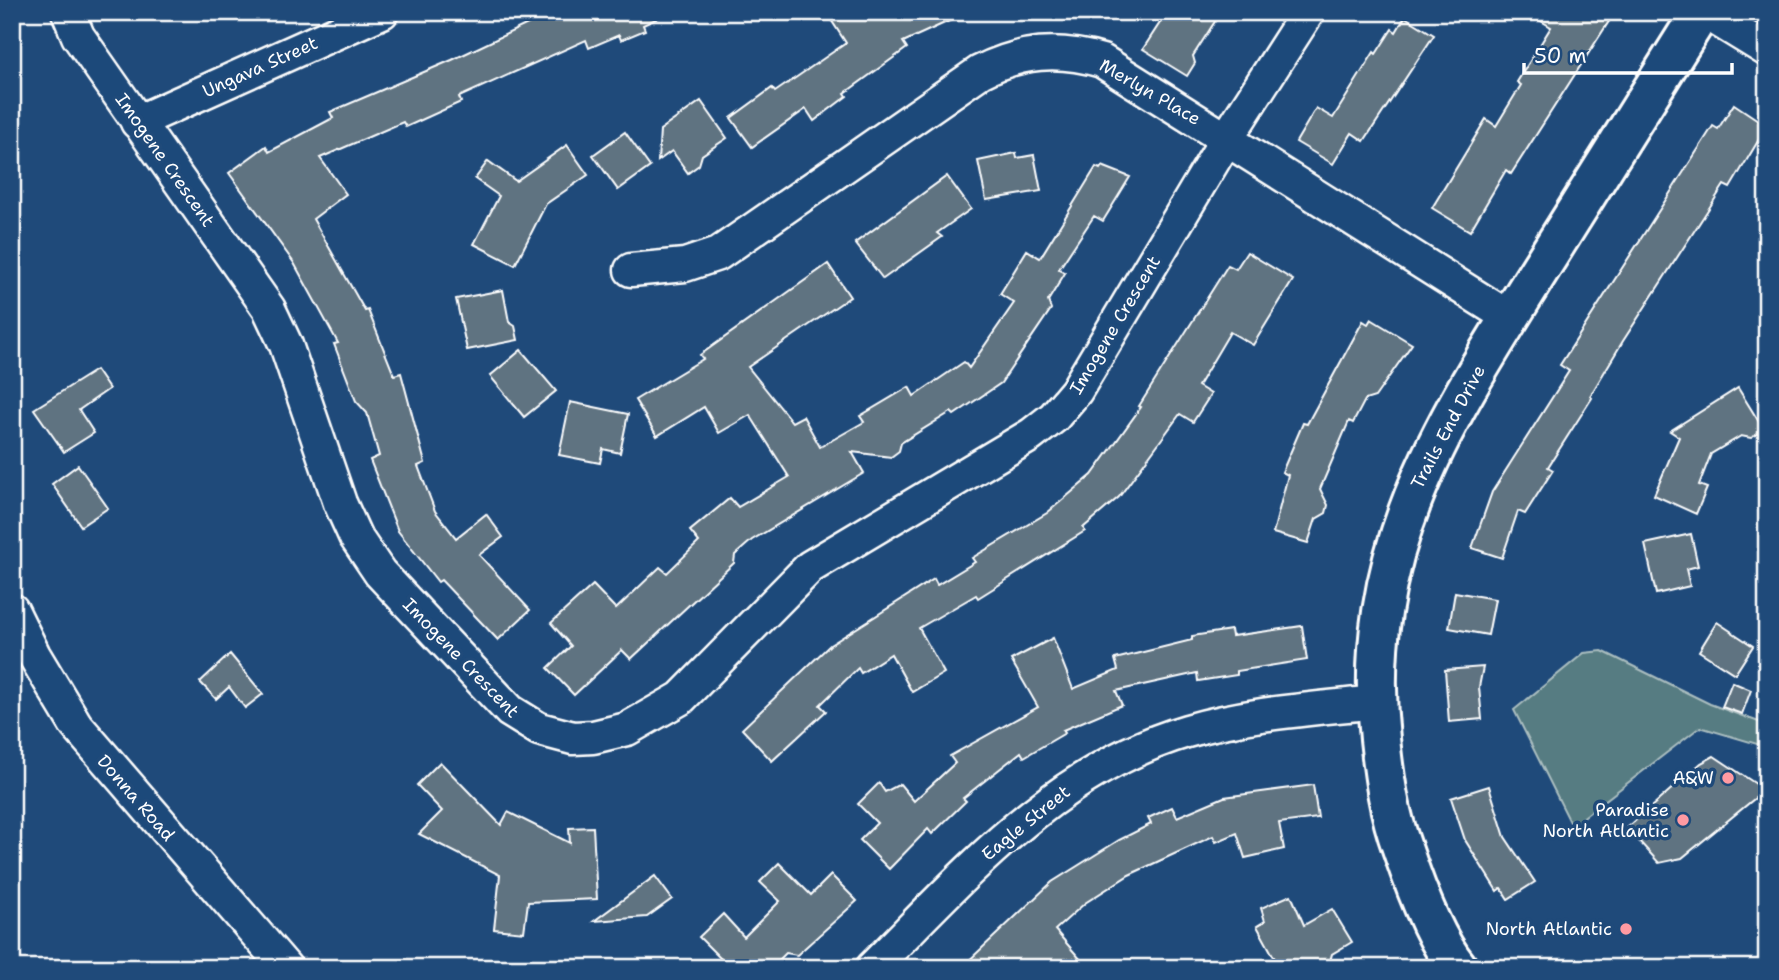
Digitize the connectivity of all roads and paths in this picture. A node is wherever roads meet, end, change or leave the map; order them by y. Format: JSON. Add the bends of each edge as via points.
{"nodes":[{"id":1,"x":68,"y":12,"type":"edge"},
{"id":2,"x":382,"y":12,"type":"edge"},
{"id":3,"x":1308,"y":12,"type":"edge"},
{"id":4,"x":1703,"y":12,"type":"edge"},
{"id":5,"x":1767,"y":50,"type":"edge"},
{"id":6,"x":138,"y":122,"type":"junction"},
{"id":7,"x":1227,"y":138,"type":"junction"},
{"id":8,"x":631,"y":271,"type":"dead end"},
{"id":9,"x":1510,"y":318,"type":"junction"},
{"id":10,"x":12,"y":610,"type":"edge"},
{"id":11,"x":1376,"y":702,"type":"junction"},
{"id":12,"x":1451,"y":966,"type":"edge"},
{"id":13,"x":286,"y":968,"type":"edge"},
{"id":14,"x":872,"y":968,"type":"edge"}],
"edges":[{"from":1,"to":6,"type":"street","name":"Imogene Crescent","via":[[78,36]]},
{"from":2,"to":6,"type":"street","name":"Ungava Street"},
{"from":3,"to":7,"type":"street","name":"Imogene Crescent"},
{"from":4,"to":5,"type":"street"},
{"from":4,"to":9,"type":"street","name":"Trails End Drive"},
{"from":6,"to":7,"type":"street","name":"Imogene Crescent","via":[[269,309],[286,345],[340,503],[380,573],[510,711],[539,729],[573,737],[627,729],[681,698],[810,567],[1054,417],[1076,391]]},
{"from":7,"to":8,"type":"street","name":"Merlyn Place","via":[[1102,61],[1058,52],[1017,56],[980,72],[718,254],[685,265]]},
{"from":7,"to":9,"type":"street","name":"Merlyn Place"},
{"from":9,"to":11,"type":"street","name":"Trails End Drive","via":[[1455,408],[1405,514],[1381,613]]},
{"from":10,"to":13,"type":"street","name":"Donna Road","via":[[61,703],[88,741]]},
{"from":11,"to":12,"type":"street","name":"Trails End Drive","via":[[1393,825]]},
{"from":11,"to":14,"type":"street","name":"Eagle Street","via":[[1231,720],[1186,732],[1114,761],[1050,799],[1016,827]]}]}
